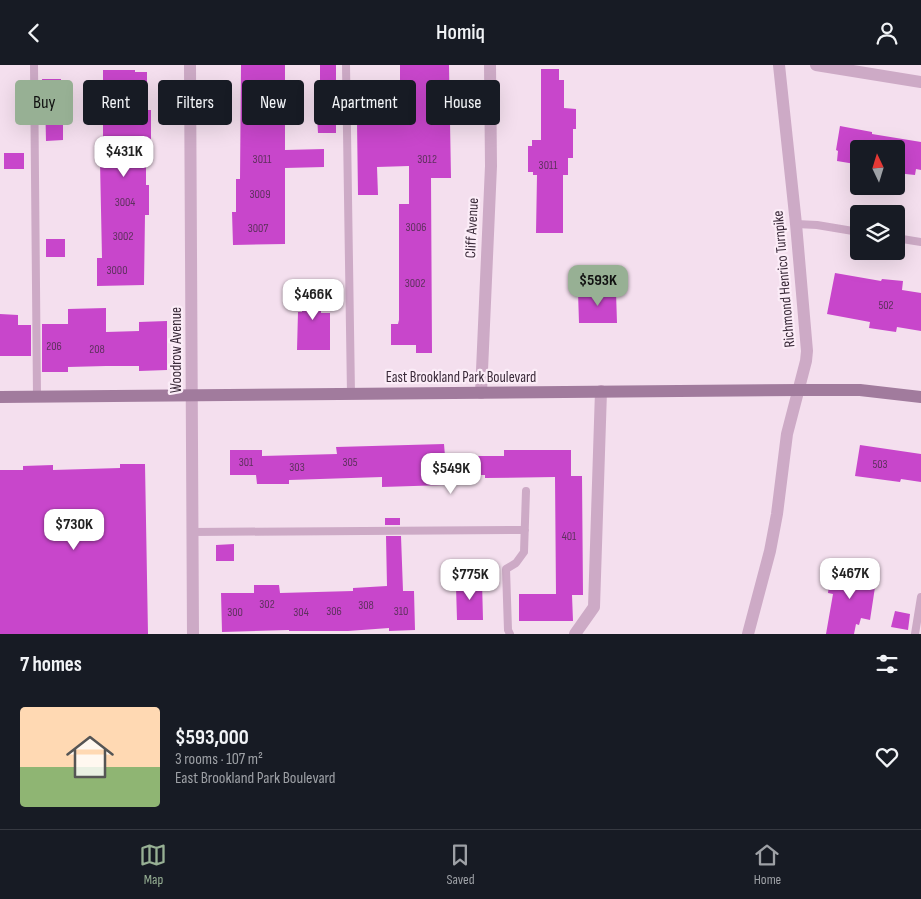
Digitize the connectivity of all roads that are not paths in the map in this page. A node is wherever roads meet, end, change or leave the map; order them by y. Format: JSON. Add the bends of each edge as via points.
{"nodes":[{"id":1,"x":34,"y":65,"type":"edge"},
{"id":2,"x":190,"y":65,"type":"edge"},
{"id":3,"x":346,"y":65,"type":"edge"},
{"id":4,"x":490,"y":65,"type":"edge"},
{"id":5,"x":779,"y":65,"type":"edge"},
{"id":6,"x":816,"y":65,"type":"edge"},
{"id":7,"x":921,"y":82,"type":"edge"},
{"id":8,"x":796,"y":224,"type":"junction"},
{"id":9,"x":850,"y":230,"type":"edge"},
{"id":10,"x":905,"y":239,"type":"edge"},
{"id":11,"x":921,"y":242,"type":"edge"},
{"id":12,"x":799,"y":390,"type":"junction"},
{"id":13,"x":601,"y":391,"type":"junction"},
{"id":14,"x":481,"y":393,"type":"junction"},
{"id":15,"x":351,"y":394,"type":"junction"},
{"id":16,"x":193,"y":395,"type":"junction"},
{"id":17,"x":37,"y":396,"type":"junction"},
{"id":18,"x":0,"y":397,"type":"edge"},
{"id":19,"x":921,"y":397,"type":"edge"},
{"id":20,"x":526,"y":491,"type":"dead end"},
{"id":21,"x":525,"y":530,"type":"junction"},
{"id":22,"x":192,"y":532,"type":"junction"},
{"id":23,"x":921,"y":597,"type":"edge"},
{"id":24,"x":193,"y":634,"type":"edge"},
{"id":25,"x":510,"y":634,"type":"edge"},
{"id":26,"x":575,"y":634,"type":"edge"},
{"id":27,"x":748,"y":634,"type":"edge"},
{"id":28,"x":915,"y":634,"type":"edge"}],
"edges":[{"from":1,"to":17,"type":"lane"},
{"from":2,"to":16,"type":"street","name":"Woodrow Avenue"},
{"from":3,"to":15,"type":"lane"},
{"from":4,"to":14,"type":"street","name":"Cliff Avenue","via":[[491,166]]},
{"from":5,"to":8,"type":"street","name":"Richmond Henrico Turnpike"},
{"from":6,"to":7,"type":"street"},
{"from":8,"to":9,"type":"lane"},
{"from":8,"to":12,"type":"street","name":"Richmond Henrico Turnpike","via":[[807,337],[806,361]]},
{"from":10,"to":11,"type":"lane"},
{"from":12,"to":13,"type":"main road","name":"East Brookland Park Boulevard"},
{"from":12,"to":19,"type":"main road","name":"East Brookland Park Boulevard","via":[[860,390]]},
{"from":12,"to":27,"type":"street","name":"Richmond Henrico Turnpike","via":[[787,434],[770,551]]},
{"from":13,"to":14,"type":"main road","name":"East Brookland Park Boulevard"},
{"from":13,"to":26,"type":"street","via":[[594,607]]},
{"from":14,"to":15,"type":"main road","name":"East Brookland Park Boulevard"},
{"from":15,"to":16,"type":"main road","name":"East Brookland Park Boulevard"},
{"from":16,"to":17,"type":"main road","name":"East Brookland Park Boulevard"},
{"from":16,"to":22,"type":"street","name":"Woodrow Avenue"},
{"from":17,"to":18,"type":"main road","name":"East Brookland Park Boulevard"},
{"from":20,"to":21,"type":"lane"},
{"from":21,"to":22,"type":"lane"},
{"from":21,"to":25,"type":"lane","via":[[524,552],[516,563],[506,569]]},
{"from":22,"to":24,"type":"street","name":"Woodrow Avenue"},
{"from":23,"to":28,"type":"lane"}]}
